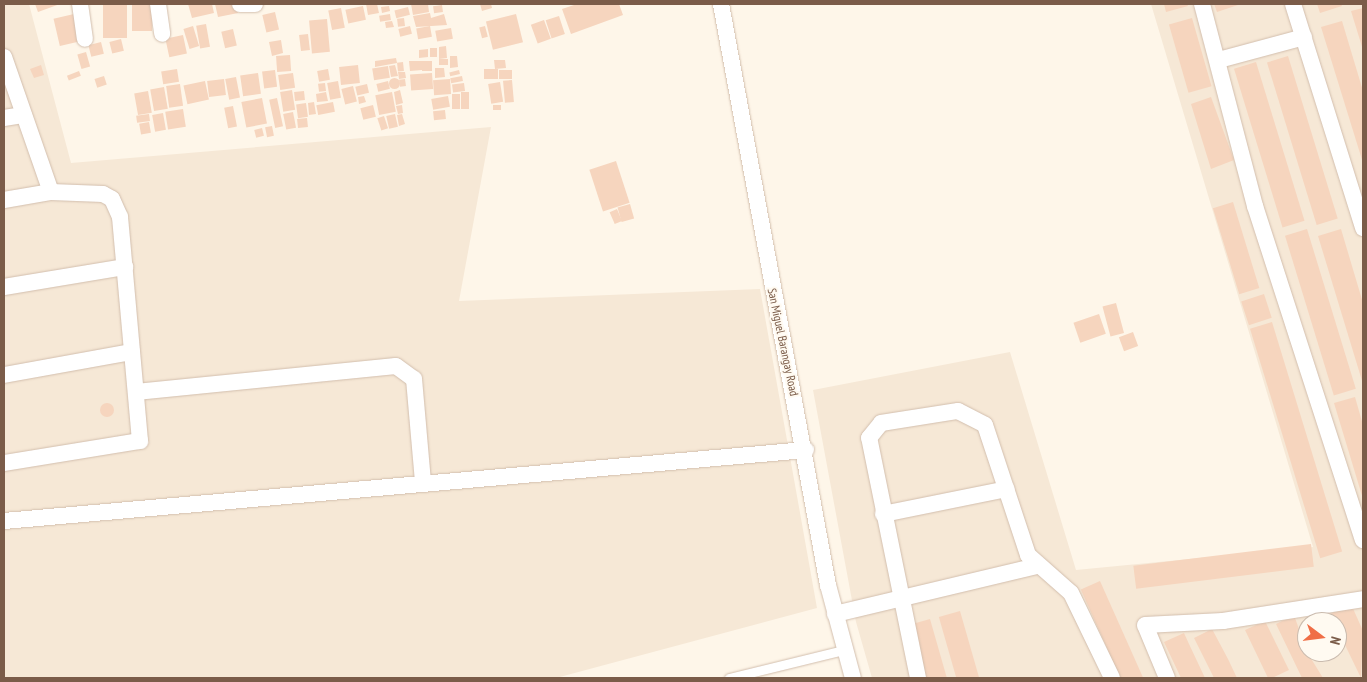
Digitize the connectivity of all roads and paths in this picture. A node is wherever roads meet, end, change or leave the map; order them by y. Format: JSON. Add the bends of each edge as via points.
{"nodes":[{"id":1,"x":80,"y":4,"type":"edge"},
{"id":2,"x":158,"y":4,"type":"edge"},
{"id":3,"x":240,"y":4,"type":"edge"},
{"id":4,"x":255,"y":4,"type":"edge"},
{"id":5,"x":721,"y":4,"type":"edge"},
{"id":6,"x":1202,"y":4,"type":"edge"},
{"id":7,"x":1293,"y":4,"type":"edge"},
{"id":8,"x":162,"y":34,"type":"dead end"},
{"id":9,"x":1304,"y":37,"type":"junction"},
{"id":10,"x":85,"y":39,"type":"dead end"},
{"id":11,"x":4,"y":57,"type":"edge"},
{"id":12,"x":1219,"y":60,"type":"junction"},
{"id":13,"x":24,"y":115,"type":"junction"},
{"id":14,"x":4,"y":118,"type":"edge"},
{"id":15,"x":1358,"y":183,"type":"edge"},
{"id":16,"x":51,"y":192,"type":"junction"},
{"id":17,"x":4,"y":200,"type":"edge"},
{"id":18,"x":1363,"y":228,"type":"edge"},
{"id":19,"x":125,"y":267,"type":"junction"},
{"id":20,"x":4,"y":288,"type":"edge"},
{"id":21,"x":132,"y":352,"type":"junction"},
{"id":22,"x":4,"y":374,"type":"edge"},
{"id":23,"x":136,"y":392,"type":"junction"},
{"id":24,"x":806,"y":450,"type":"junction"},
{"id":25,"x":4,"y":464,"type":"edge"},
{"id":26,"x":423,"y":482,"type":"junction"},
{"id":27,"x":1007,"y":489,"type":"junction"},
{"id":28,"x":883,"y":514,"type":"junction"},
{"id":29,"x":4,"y":521,"type":"edge"},
{"id":30,"x":1363,"y":540,"type":"edge"},
{"id":31,"x":1036,"y":566,"type":"junction"},
{"id":32,"x":1363,"y":599,"type":"edge"},
{"id":33,"x":900,"y":600,"type":"junction"},
{"id":34,"x":835,"y":614,"type":"junction"},
{"id":35,"x":844,"y":650,"type":"junction"},
{"id":36,"x":729,"y":678,"type":"edge"},
{"id":37,"x":853,"y":678,"type":"edge"},
{"id":38,"x":918,"y":678,"type":"edge"},
{"id":39,"x":1112,"y":678,"type":"edge"},
{"id":40,"x":1167,"y":678,"type":"edge"}],
"edges":[{"from":1,"to":10,"type":"street"},
{"from":2,"to":8,"type":"street"},
{"from":3,"to":4,"type":"street"},
{"from":5,"to":24,"type":"street","name":"San Miguel Barangay Road"},
{"from":6,"to":12,"type":"street"},
{"from":7,"to":9,"type":"street"},
{"from":9,"to":12,"type":"street"},
{"from":9,"to":15,"type":"street"},
{"from":11,"to":13,"type":"street"},
{"from":12,"to":30,"type":"street","via":[[1255,206]]},
{"from":13,"to":14,"type":"street"},
{"from":13,"to":16,"type":"street"},
{"from":15,"to":18,"type":"street"},
{"from":16,"to":17,"type":"street"},
{"from":16,"to":19,"type":"street","via":[[97,193],[112,199],[120,217]]},
{"from":19,"to":20,"type":"street"},
{"from":19,"to":21,"type":"street"},
{"from":21,"to":22,"type":"street"},
{"from":21,"to":23,"type":"street"},
{"from":23,"to":25,"type":"street","via":[[140,441]]},
{"from":23,"to":26,"type":"street","via":[[396,366],[414,379]]},
{"from":24,"to":26,"type":"street"},
{"from":24,"to":34,"type":"street","name":"San Miguel Barangay Road"},
{"from":26,"to":29,"type":"street"},
{"from":27,"to":28,"type":"street"},
{"from":27,"to":28,"type":"street","via":[[985,425],[969,414],[958,411],[881,423],[869,438]]},
{"from":27,"to":31,"type":"street"},
{"from":28,"to":33,"type":"street"},
{"from":31,"to":33,"type":"street"},
{"from":31,"to":39,"type":"street","via":[[1060,580],[1071,593]]},
{"from":32,"to":40,"type":"street","via":[[1223,620],[1145,625]]},
{"from":33,"to":34,"type":"street"},
{"from":33,"to":38,"type":"street"},
{"from":34,"to":35,"type":"street","name":"San Miguel Barangay Road"},
{"from":35,"to":36,"type":"lane"},
{"from":35,"to":37,"type":"street","name":"San Miguel Barangay Road"}]}
